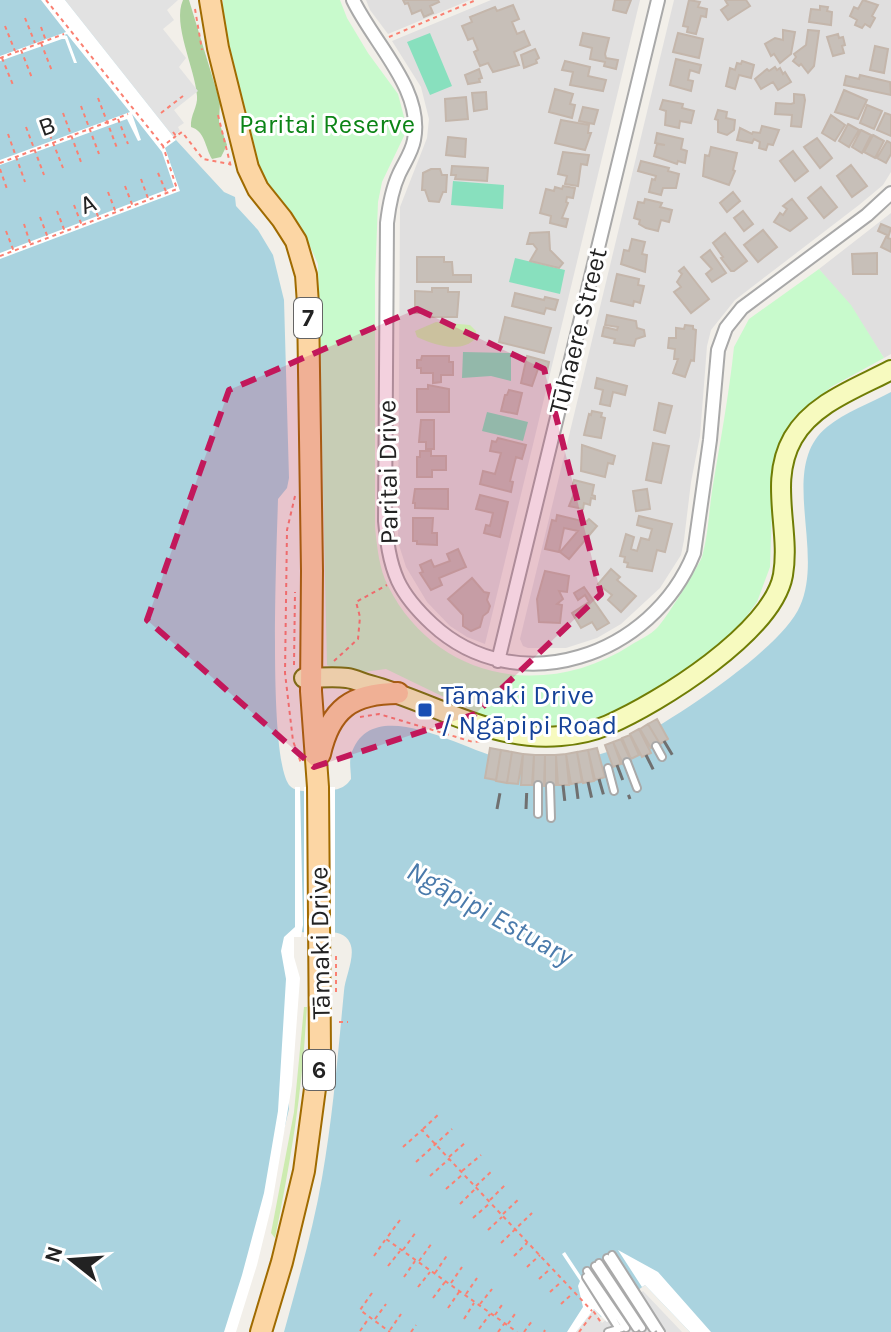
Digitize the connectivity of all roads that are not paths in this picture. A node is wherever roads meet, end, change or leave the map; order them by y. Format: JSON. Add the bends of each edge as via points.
{"nodes":[{"id":1,"x":210,"y":0,"type":"edge"},
{"id":2,"x":353,"y":0,"type":"edge"},
{"id":3,"x":658,"y":0,"type":"edge"},
{"id":4,"x":891,"y":193,"type":"edge"},
{"id":5,"x":891,"y":370,"type":"edge"},
{"id":6,"x":498,"y":661,"type":"junction"},
{"id":7,"x":313,"y":678,"type":"junction"},
{"id":8,"x":398,"y":693,"type":"junction"},
{"id":9,"x":656,"y":746,"type":"dead end"},
{"id":10,"x":662,"y":757,"type":"dead end"},
{"id":11,"x":627,"y":762,"type":"dead end"},
{"id":12,"x":310,"y":768,"type":"junction"},
{"id":13,"x":608,"y":768,"type":"dead end"},
{"id":14,"x":538,"y":785,"type":"dead end"},
{"id":15,"x":550,"y":786,"type":"dead end"},
{"id":16,"x":637,"y":788,"type":"dead end"},
{"id":17,"x":614,"y":791,"type":"dead end"},
{"id":18,"x":538,"y":814,"type":"dead end"},
{"id":19,"x":551,"y":818,"type":"dead end"},
{"id":20,"x":609,"y":1257,"type":"dead end"},
{"id":21,"x":597,"y":1265,"type":"dead end"},
{"id":22,"x":586,"y":1272,"type":"dead end"},
{"id":23,"x":622,"y":1328,"type":"junction"},
{"id":24,"x":639,"y":1328,"type":"junction"},
{"id":25,"x":657,"y":1331,"type":"edge"},
{"id":26,"x":261,"y":1332,"type":"edge"},
{"id":27,"x":608,"y":1332,"type":"edge"}],
"edges":[{"from":1,"to":7,"type":"main road","name":"Tāmaki Drive","number":"7","via":[[236,166],[254,182],[296,241],[306,275]]},
{"from":2,"to":6,"type":"street","name":"Paritai Drive","via":[[405,83],[415,112],[413,144],[394,186],[387,223],[385,521],[391,562],[407,597],[427,620],[453,642]]},
{"from":3,"to":6,"type":"street","name":"Tūhaere Street"},
{"from":4,"to":6,"type":"street","name":"Paritai Drive","via":[[742,308],[726,328],[718,350],[694,553],[658,610],[584,656],[533,664]]},
{"from":5,"to":8,"type":"main road","via":[[821,408],[795,434],[781,470],[785,563],[777,595],[750,630],[707,667],[605,727],[556,737],[492,729]]},
{"from":7,"to":8,"type":"main road","via":[[347,678]]},
{"from":7,"to":12,"type":"main road","name":"Tāmaki Drive","number":"6"},
{"from":8,"to":12,"type":"main road","number":"6","via":[[367,695],[340,710]]},
{"from":9,"to":10,"type":"lane"},
{"from":11,"to":16,"type":"lane"},
{"from":12,"to":26,"type":"main road","name":"Tāmaki Drive","number":"6","via":[[318,787],[320,1051],[307,1156]]},
{"from":13,"to":17,"type":"lane"},
{"from":14,"to":18,"type":"lane"},
{"from":15,"to":19,"type":"lane"},
{"from":20,"to":25,"type":"lane"},
{"from":21,"to":24,"type":"lane"},
{"from":22,"to":23,"type":"lane"},
{"from":23,"to":24,"type":"lane"},
{"from":23,"to":27,"type":"lane"},
{"from":24,"to":25,"type":"lane"}]}
